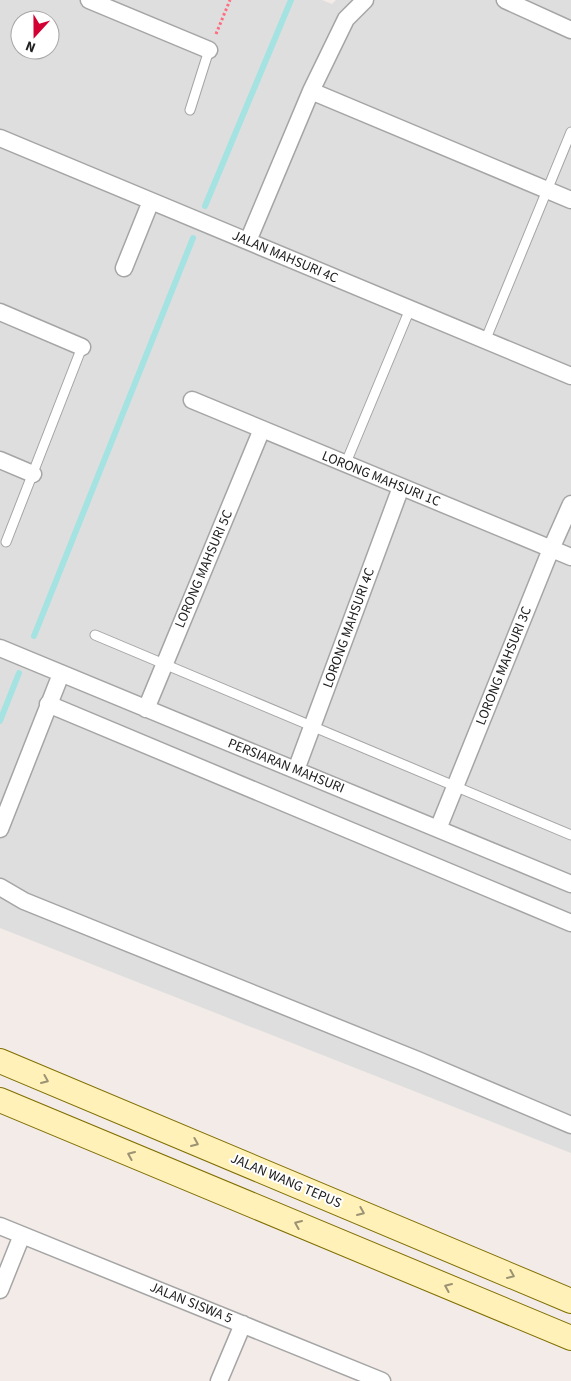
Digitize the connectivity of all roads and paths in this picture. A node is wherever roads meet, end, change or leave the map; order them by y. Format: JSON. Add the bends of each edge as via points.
{"nodes":[{"id":1,"x":89,"y":0,"type":"edge"},
{"id":2,"x":230,"y":0,"type":"edge"},
{"id":3,"x":365,"y":0,"type":"edge"},
{"id":4,"x":505,"y":0,"type":"edge"},
{"id":5,"x":571,"y":30,"type":"edge"},
{"id":6,"x":209,"y":50,"type":"junction"},
{"id":7,"x":311,"y":91,"type":"junction"},
{"id":8,"x":190,"y":110,"type":"dead end"},
{"id":9,"x":571,"y":132,"type":"edge"},
{"id":10,"x":0,"y":138,"type":"edge"},
{"id":11,"x":548,"y":190,"type":"junction"},
{"id":12,"x":151,"y":200,"type":"junction"},
{"id":13,"x":571,"y":200,"type":"edge"},
{"id":14,"x":248,"y":242,"type":"junction"},
{"id":15,"x":124,"y":268,"type":"dead end"},
{"id":16,"x":410,"y":309,"type":"junction"},
{"id":17,"x":0,"y":312,"type":"edge"},
{"id":18,"x":485,"y":340,"type":"junction"},
{"id":19,"x":82,"y":347,"type":"joint"},
{"id":20,"x":571,"y":376,"type":"edge"},
{"id":21,"x":192,"y":400,"type":"dead end"},
{"id":22,"x":262,"y":429,"type":"junction"},
{"id":23,"x":0,"y":460,"type":"edge"},
{"id":24,"x":345,"y":465,"type":"junction"},
{"id":25,"x":33,"y":474,"type":"junction"},
{"id":26,"x":401,"y":487,"type":"junction"},
{"id":27,"x":571,"y":504,"type":"edge"},
{"id":28,"x":6,"y":542,"type":"dead end"},
{"id":29,"x":551,"y":549,"type":"junction"},
{"id":30,"x":571,"y":557,"type":"edge"},
{"id":31,"x":95,"y":635,"type":"dead end"},
{"id":32,"x":0,"y":648,"type":"edge"},
{"id":33,"x":164,"y":664,"type":"junction"},
{"id":34,"x":61,"y":674,"type":"junction"},
{"id":35,"x":48,"y":704,"type":"junction"},
{"id":36,"x":146,"y":709,"type":"junction"},
{"id":37,"x":312,"y":726,"type":"junction"},
{"id":38,"x":296,"y":770,"type":"junction"},
{"id":39,"x":456,"y":787,"type":"junction"},
{"id":40,"x":0,"y":829,"type":"edge"},
{"id":41,"x":438,"y":829,"type":"junction"},
{"id":42,"x":571,"y":835,"type":"edge"},
{"id":43,"x":571,"y":884,"type":"edge"},
{"id":44,"x":0,"y":887,"type":"edge"},
{"id":45,"x":571,"y":923,"type":"edge"},
{"id":46,"x":0,"y":1061,"type":"edge"},
{"id":47,"x":0,"y":1100,"type":"edge"},
{"id":48,"x":571,"y":1125,"type":"edge"},
{"id":49,"x":0,"y":1226,"type":"edge"},
{"id":50,"x":22,"y":1235,"type":"junction"},
{"id":51,"x":0,"y":1290,"type":"edge"},
{"id":52,"x":571,"y":1301,"type":"edge"},
{"id":53,"x":243,"y":1324,"type":"junction"},
{"id":54,"x":571,"y":1338,"type":"edge"},
{"id":55,"x":219,"y":1381,"type":"edge"},
{"id":56,"x":382,"y":1381,"type":"edge"}],
"edges":[{"from":1,"to":6,"type":"street"},
{"from":2,"to":6,"type":"path"},
{"from":3,"to":7,"type":"street","via":[[346,19]]},
{"from":4,"to":5,"type":"street"},
{"from":6,"to":8,"type":"lane"},
{"from":7,"to":11,"type":"street"},
{"from":7,"to":14,"type":"street"},
{"from":9,"to":11,"type":"lane"},
{"from":10,"to":12,"type":"street","name":"JALAN MAHSURI 4C"},
{"from":11,"to":13,"type":"street"},
{"from":11,"to":18,"type":"lane"},
{"from":12,"to":14,"type":"street","name":"JALAN MAHSURI 4C"},
{"from":12,"to":15,"type":"street"},
{"from":14,"to":16,"type":"street","name":"JALAN MAHSURI 4C"},
{"from":16,"to":18,"type":"street","name":"JALAN MAHSURI 4C"},
{"from":16,"to":24,"type":"lane"},
{"from":17,"to":19,"type":"street"},
{"from":18,"to":20,"type":"street","name":"JALAN MAHSURI 4C"},
{"from":19,"to":25,"type":"lane"},
{"from":21,"to":22,"type":"street","name":"LORONG MAHSURI 1C"},
{"from":22,"to":24,"type":"street","name":"LORONG MAHSURI 1C"},
{"from":22,"to":33,"type":"street","name":"LORONG MAHSURI 5C"},
{"from":23,"to":25,"type":"street"},
{"from":24,"to":26,"type":"street","name":"LORONG MAHSURI 1C"},
{"from":25,"to":28,"type":"lane"},
{"from":26,"to":29,"type":"street","name":"LORONG MAHSURI 1C"},
{"from":26,"to":37,"type":"street","name":"LORONG MAHSURI 4C"},
{"from":27,"to":29,"type":"street","name":"LORONG MAHSURI 3C"},
{"from":29,"to":30,"type":"street","name":"LORONG MAHSURI 1C"},
{"from":29,"to":39,"type":"street","name":"LORONG MAHSURI 3C"},
{"from":31,"to":33,"type":"lane"},
{"from":32,"to":34,"type":"street","name":"PERSIARAN MAHSURI"},
{"from":33,"to":36,"type":"street","name":"LORONG MAHSURI 5C"},
{"from":33,"to":37,"type":"lane"},
{"from":34,"to":35,"type":"street"},
{"from":34,"to":36,"type":"street","name":"PERSIARAN MAHSURI"},
{"from":35,"to":40,"type":"street"},
{"from":35,"to":45,"type":"street"},
{"from":36,"to":38,"type":"street","name":"PERSIARAN MAHSURI"},
{"from":37,"to":38,"type":"street","name":"LORONG MAHSURI 4C"},
{"from":37,"to":39,"type":"lane"},
{"from":38,"to":41,"type":"street","name":"PERSIARAN MAHSURI"},
{"from":39,"to":41,"type":"street","name":"LORONG MAHSURI 3C"},
{"from":39,"to":42,"type":"lane"},
{"from":41,"to":43,"type":"street","name":"PERSIARAN MAHSURI"},
{"from":44,"to":48,"type":"street","via":[[24,901]]},
{"from":46,"to":52,"type":"main road","name":"JALAN WANG TEPUS","one_way":true},
{"from":54,"to":47,"type":"main road","one_way":true},
{"from":49,"to":50,"type":"street","name":"JALAN SISWA 5"},
{"from":50,"to":51,"type":"street"},
{"from":50,"to":53,"type":"street","name":"JALAN SISWA 5"},
{"from":53,"to":55,"type":"street"},
{"from":53,"to":56,"type":"street","name":"JALAN SISWA 5"}]}
